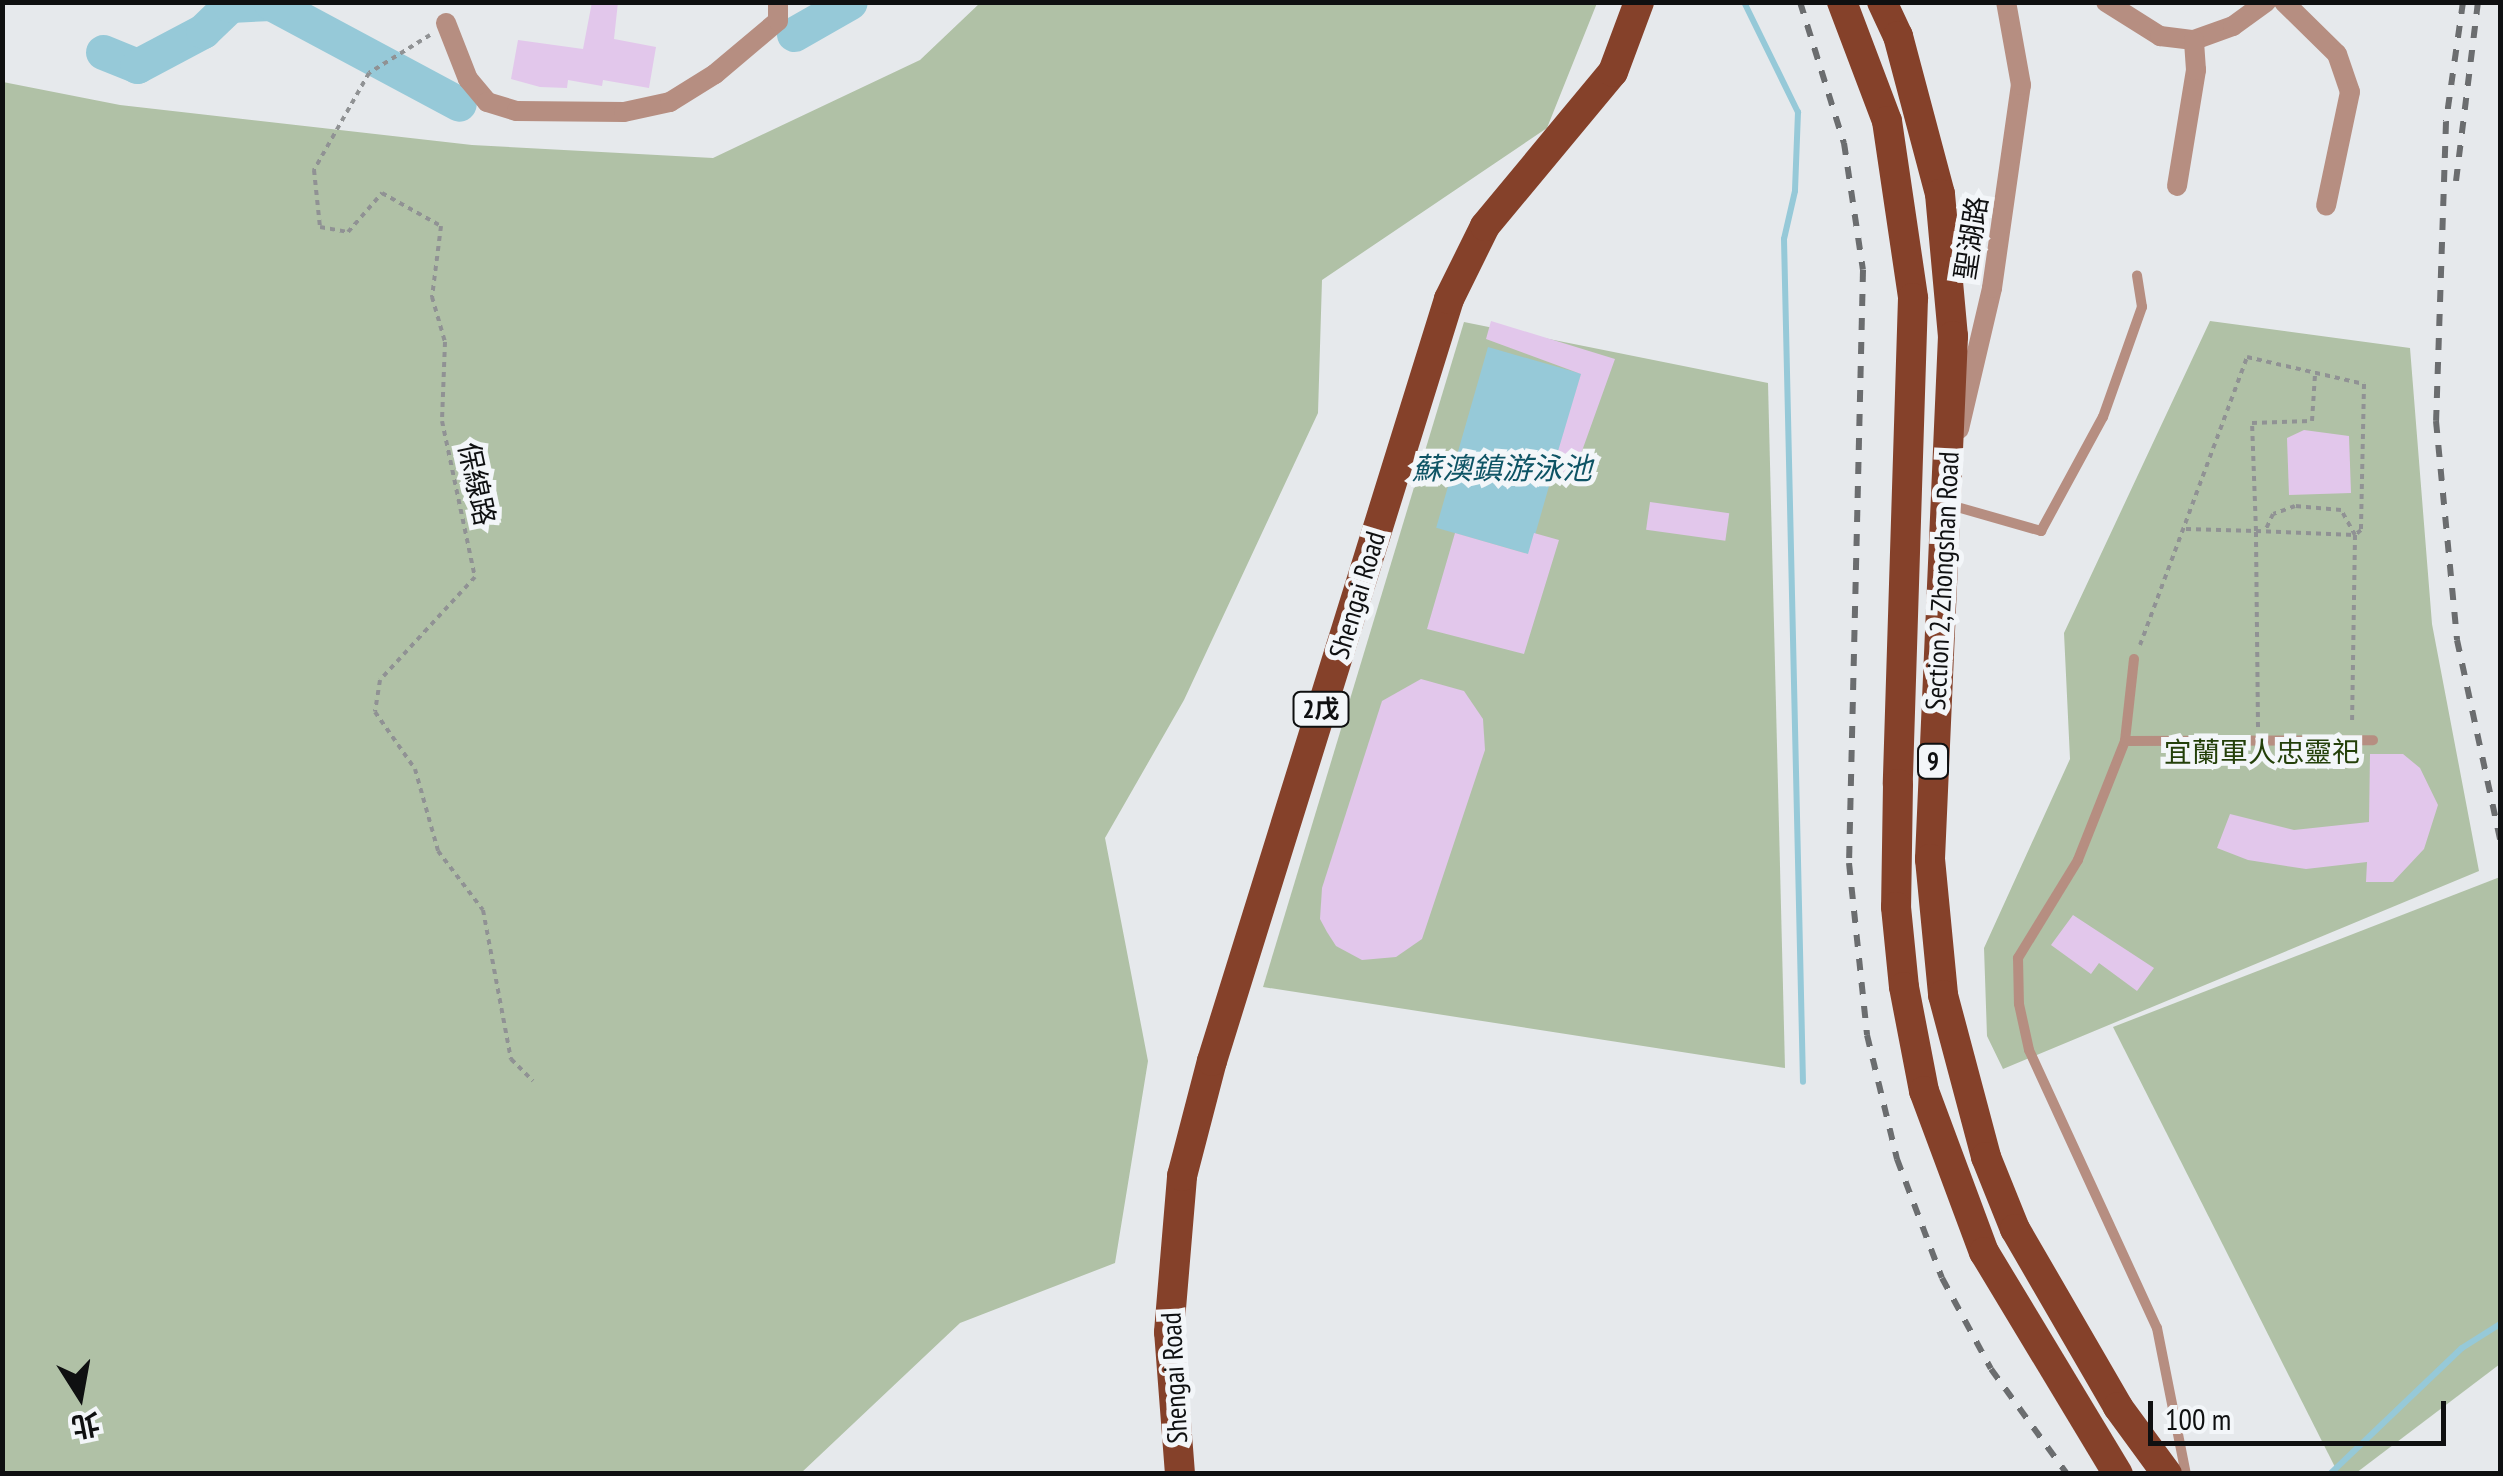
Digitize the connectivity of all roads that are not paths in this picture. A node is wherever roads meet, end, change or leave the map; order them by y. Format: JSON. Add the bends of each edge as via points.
{"nodes":[{"id":1,"x":778,"y":2,"type":"edge"},
{"id":2,"x":1639,"y":2,"type":"edge"},
{"id":3,"x":1842,"y":2,"type":"edge"},
{"id":4,"x":1882,"y":2,"type":"edge"},
{"id":5,"x":2006,"y":2,"type":"edge"},
{"id":6,"x":2106,"y":2,"type":"edge"},
{"id":7,"x":2266,"y":2,"type":"edge"},
{"id":8,"x":2284,"y":2,"type":"edge"},
{"id":9,"x":446,"y":23,"type":"road end"},
{"id":10,"x":2194,"y":40,"type":"junction"},
{"id":11,"x":2177,"y":186,"type":"dead end"},
{"id":12,"x":2326,"y":206,"type":"dead end"},
{"id":13,"x":2137,"y":275,"type":"dead end"},
{"id":14,"x":1946,"y":492,"type":"junction"},
{"id":15,"x":2134,"y":658,"type":"road end"},
{"id":16,"x":2373,"y":740,"type":"dead end"},
{"id":17,"x":2125,"y":741,"type":"junction"},
{"id":18,"x":1180,"y":1474,"type":"edge"},
{"id":19,"x":2118,"y":1474,"type":"edge"},
{"id":20,"x":2167,"y":1474,"type":"edge"},
{"id":21,"x":2186,"y":1474,"type":"edge"}],
"edges":[{"from":1,"to":9,"type":"street","via":[[778,21],[715,74],[670,102],[624,112],[517,111],[487,102],[468,79]]},
{"from":2,"to":18,"type":"main road","name":"Shengai Road","number":"2戊","via":[[1613,72],[1485,226],[1464,261],[1336,660],[1182,1176],[1169,1332]]},
{"from":3,"to":19,"type":"main road","name":"Section 2, Zhongshan Road","number":"9","via":[[1888,122],[1913,298],[1897,802],[1904,988],[1924,1091],[1984,1252]]},
{"from":4,"to":14,"type":"main road","name":"Section 2, Zhongshan Road","number":"9","via":[[1898,36],[1940,194],[1953,336]]},
{"from":5,"to":14,"type":"street","name":"聖湖路","via":[[2021,85],[1992,288]]},
{"from":6,"to":10,"type":"street","via":[[2160,36]]},
{"from":7,"to":10,"type":"street","via":[[2233,26]]},
{"from":8,"to":12,"type":"street","via":[[2337,54],[2350,92]]},
{"from":10,"to":11,"type":"street","via":[[2196,70]]},
{"from":13,"to":14,"type":"lane","via":[[2142,307],[2103,417],[2042,532]]},
{"from":14,"to":20,"type":"main road","name":"Section 2, Zhongshan Road","number":"9","via":[[1930,858],[1953,1045],[2014,1229],[2118,1407]]},
{"from":15,"to":17,"type":"lane"},
{"from":16,"to":17,"type":"lane"},
{"from":17,"to":21,"type":"lane","via":[[2078,860],[2018,958],[2019,1004],[2029,1050],[2157,1328]]}]}
